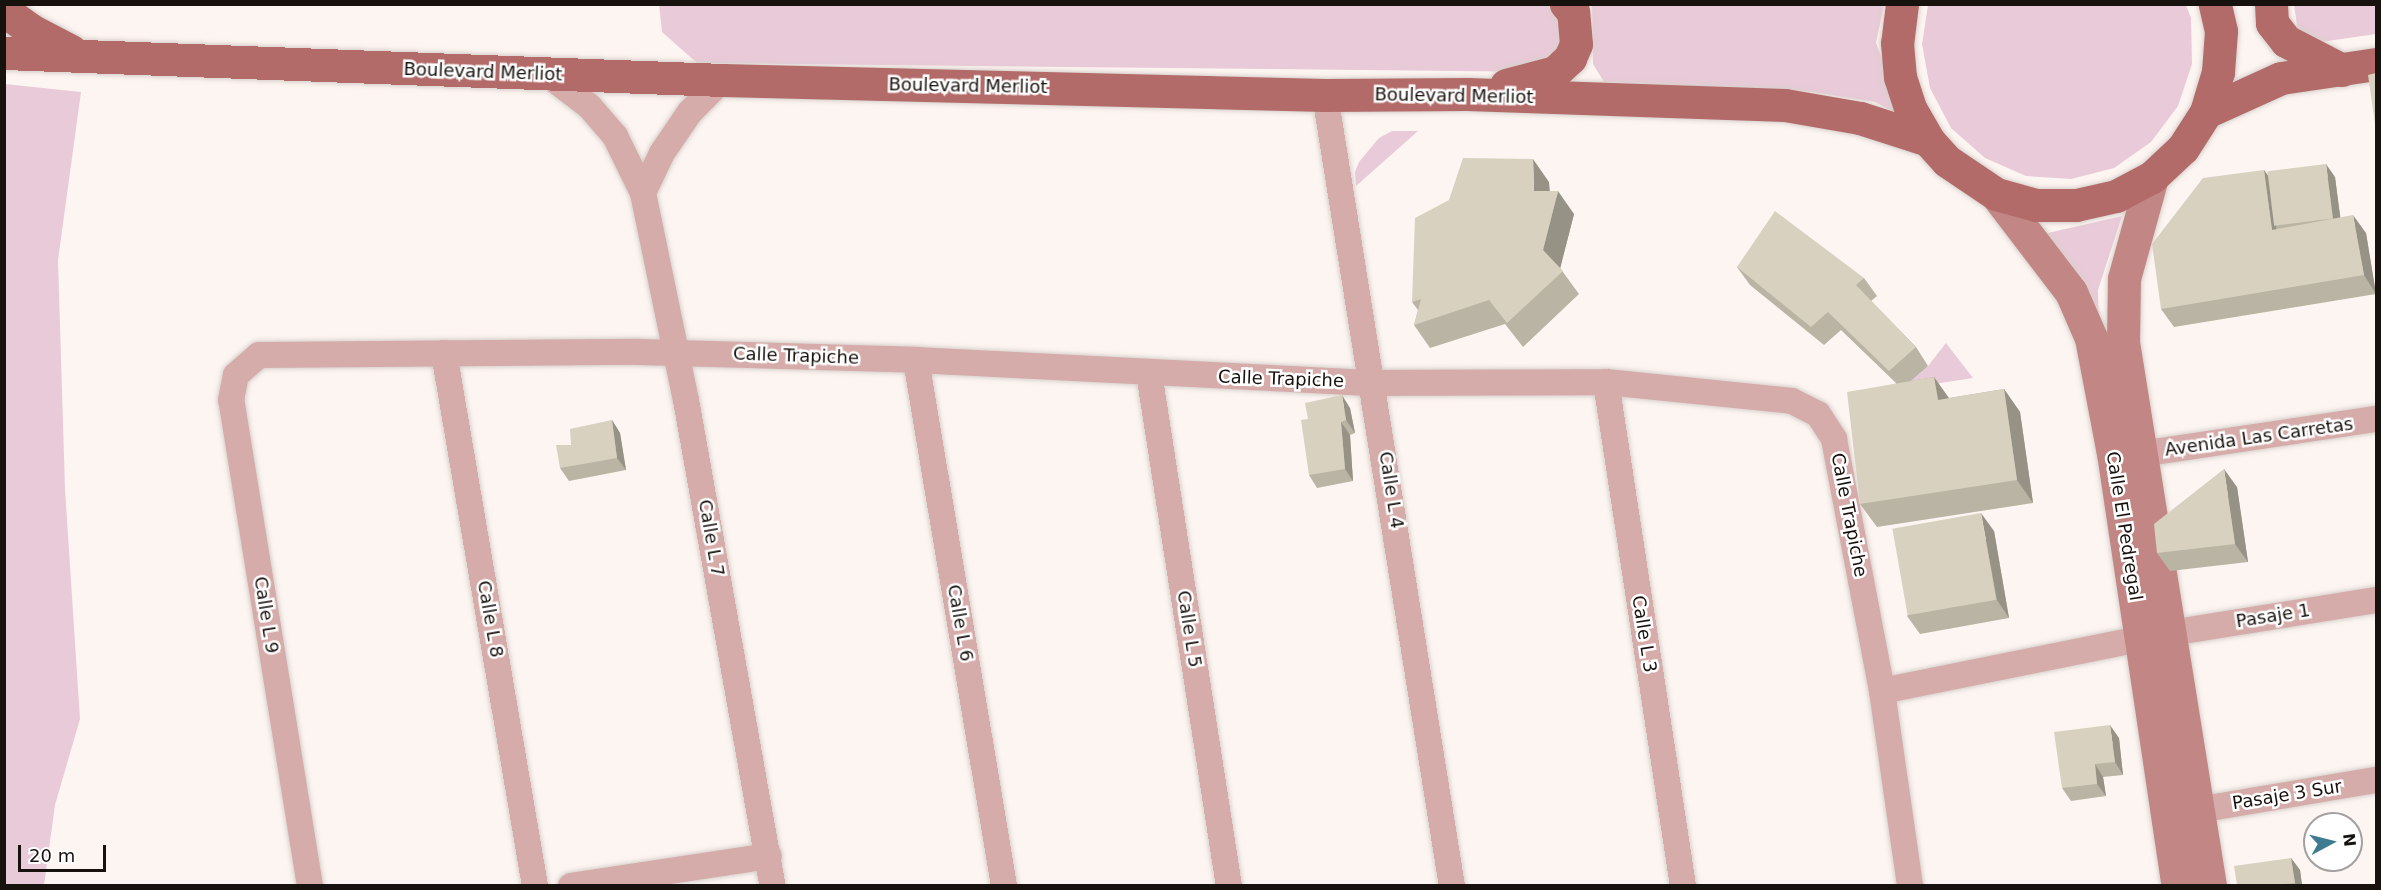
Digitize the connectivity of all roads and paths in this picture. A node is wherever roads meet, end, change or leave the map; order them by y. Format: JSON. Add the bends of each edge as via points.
{"nodes":[{"id":1,"x":6,"y":4,"type":"edge"},
{"id":2,"x":1566,"y":4,"type":"edge"},
{"id":3,"x":1902,"y":4,"type":"edge"},
{"id":4,"x":2215,"y":4,"type":"edge"},
{"id":5,"x":2271,"y":4,"type":"edge"},
{"id":6,"x":4,"y":53,"type":"edge"},
{"id":7,"x":86,"y":57,"type":"junction"},
{"id":8,"x":2376,"y":64,"type":"edge"},
{"id":9,"x":2342,"y":70,"type":"junction"},
{"id":10,"x":547,"y":74,"type":"junction"},
{"id":11,"x":723,"y":80,"type":"junction"},
{"id":12,"x":1467,"y":94,"type":"junction"},
{"id":13,"x":1325,"y":95,"type":"junction"},
{"id":14,"x":2206,"y":112,"type":"junction"},
{"id":15,"x":1928,"y":140,"type":"junction"},
{"id":16,"x":2152,"y":177,"type":"junction"},
{"id":17,"x":643,"y":193,"type":"junction"},
{"id":18,"x":1996,"y":194,"type":"junction"},
{"id":19,"x":673,"y":352,"type":"junction"},
{"id":20,"x":444,"y":353,"type":"junction"},
{"id":21,"x":258,"y":355,"type":"joint"},
{"id":22,"x":916,"y":360,"type":"junction"},
{"id":23,"x":1149,"y":373,"type":"junction"},
{"id":24,"x":1606,"y":382,"type":"junction"},
{"id":25,"x":1374,"y":383,"type":"junction"},
{"id":26,"x":2376,"y":419,"type":"edge"},
{"id":27,"x":2141,"y":454,"type":"junction"},
{"id":28,"x":2376,"y":600,"type":"edge"},
{"id":29,"x":2156,"y":635,"type":"junction"},
{"id":30,"x":1882,"y":691,"type":"junction"},
{"id":31,"x":2376,"y":780,"type":"edge"},
{"id":32,"x":2198,"y":810,"type":"junction"},
{"id":33,"x":769,"y":856,"type":"junction"},
{"id":34,"x":310,"y":885,"type":"edge"},
{"id":35,"x":535,"y":885,"type":"edge"},
{"id":36,"x":571,"y":885,"type":"edge"},
{"id":37,"x":774,"y":885,"type":"edge"},
{"id":38,"x":1004,"y":885,"type":"edge"},
{"id":39,"x":1229,"y":885,"type":"edge"},
{"id":40,"x":1452,"y":885,"type":"edge"},
{"id":41,"x":1683,"y":885,"type":"edge"},
{"id":42,"x":1910,"y":885,"type":"edge"},
{"id":43,"x":2178,"y":885,"type":"edge"},
{"id":44,"x":2210,"y":885,"type":"edge"}],
"edges":[{"from":1,"to":7,"type":"main road","via":[[13,17],[31,30]]},
{"from":2,"to":12,"type":"main road","via":[[1573,12],[1576,44],[1570,58],[1555,72]]},
{"from":3,"to":15,"type":"main road","via":[[1897,44],[1900,77],[1911,110]]},
{"from":4,"to":14,"type":"main road","via":[[2221,31],[2218,72]]},
{"from":5,"to":9,"type":"main road","via":[[2272,23],[2286,41]]},
{"from":6,"to":7,"type":"main road","name":"Boulevard Merliot"},
{"from":7,"to":10,"type":"main road","name":"Boulevard Merliot"},
{"from":8,"to":9,"type":"main road"},
{"from":9,"to":14,"type":"main road","via":[[2281,78]]},
{"from":10,"to":11,"type":"main road","name":"Boulevard Merliot"},
{"from":10,"to":17,"type":"street","name":"Calle L 7","via":[[589,106],[615,136]]},
{"from":11,"to":13,"type":"main road","name":"Boulevard Merliot"},
{"from":11,"to":17,"type":"street","via":[[690,112],[662,153]]},
{"from":12,"to":13,"type":"main road","name":"Boulevard Merliot"},
{"from":12,"to":15,"type":"main road","name":"Boulevard Merliot","via":[[1785,105],[1860,118]]},
{"from":13,"to":25,"type":"street","name":"Calle L 4"},
{"from":14,"to":16,"type":"main road","via":[[2184,148]]},
{"from":15,"to":18,"type":"main road","via":[[1955,168]]},
{"from":16,"to":18,"type":"main road","via":[[2116,196],[2076,205],[2036,204]]},
{"from":16,"to":27,"type":"main road","name":"Calle El Pedregal","via":[[2124,279],[2123,342]]},
{"from":17,"to":19,"type":"street","name":"Calle L 7"},
{"from":18,"to":29,"type":"main road","name":"Calle El Pedregal","via":[[2071,292],[2091,338],[2113,453]]},
{"from":19,"to":20,"type":"street","name":"Calle Trapiche"},
{"from":19,"to":22,"type":"street","name":"Calle Trapiche"},
{"from":19,"to":33,"type":"street","name":"Calle L 7","via":[[686,400]]},
{"from":20,"to":21,"type":"street","name":"Calle Trapiche"},
{"from":20,"to":35,"type":"street","name":"Calle L 8"},
{"from":21,"to":34,"type":"street","name":"Calle L 9","via":[[236,375],[231,400]]},
{"from":22,"to":23,"type":"street","name":"Calle Trapiche"},
{"from":22,"to":38,"type":"street","name":"Calle L 6"},
{"from":23,"to":25,"type":"street","name":"Calle Trapiche"},
{"from":23,"to":39,"type":"street","name":"Calle L 5"},
{"from":24,"to":25,"type":"street","name":"Calle Trapiche"},
{"from":24,"to":30,"type":"street","name":"Calle Trapiche","via":[[1792,401],[1818,414],[1834,439]]},
{"from":24,"to":41,"type":"street","name":"Calle L 3"},
{"from":25,"to":40,"type":"street","name":"Calle L 4"},
{"from":26,"to":27,"type":"street","name":"Avenida Las Carretas"},
{"from":27,"to":29,"type":"main road","name":"Calle El Pedregal"},
{"from":28,"to":29,"type":"street","name":"Pasaje 1"},
{"from":29,"to":30,"type":"street","name":"Pasaje 1"},
{"from":29,"to":32,"type":"main road","name":"Calle El Pedregal"},
{"from":29,"to":43,"type":"main road","name":"Calle El Pedregal"},
{"from":30,"to":42,"type":"street","name":"Calle Trapiche"},
{"from":31,"to":32,"type":"street","name":"Pasaje 3 Sur"},
{"from":32,"to":44,"type":"main road","name":"Calle El Pedregal"},
{"from":33,"to":36,"type":"street"},
{"from":33,"to":37,"type":"street","name":"Calle L 7"}]}
